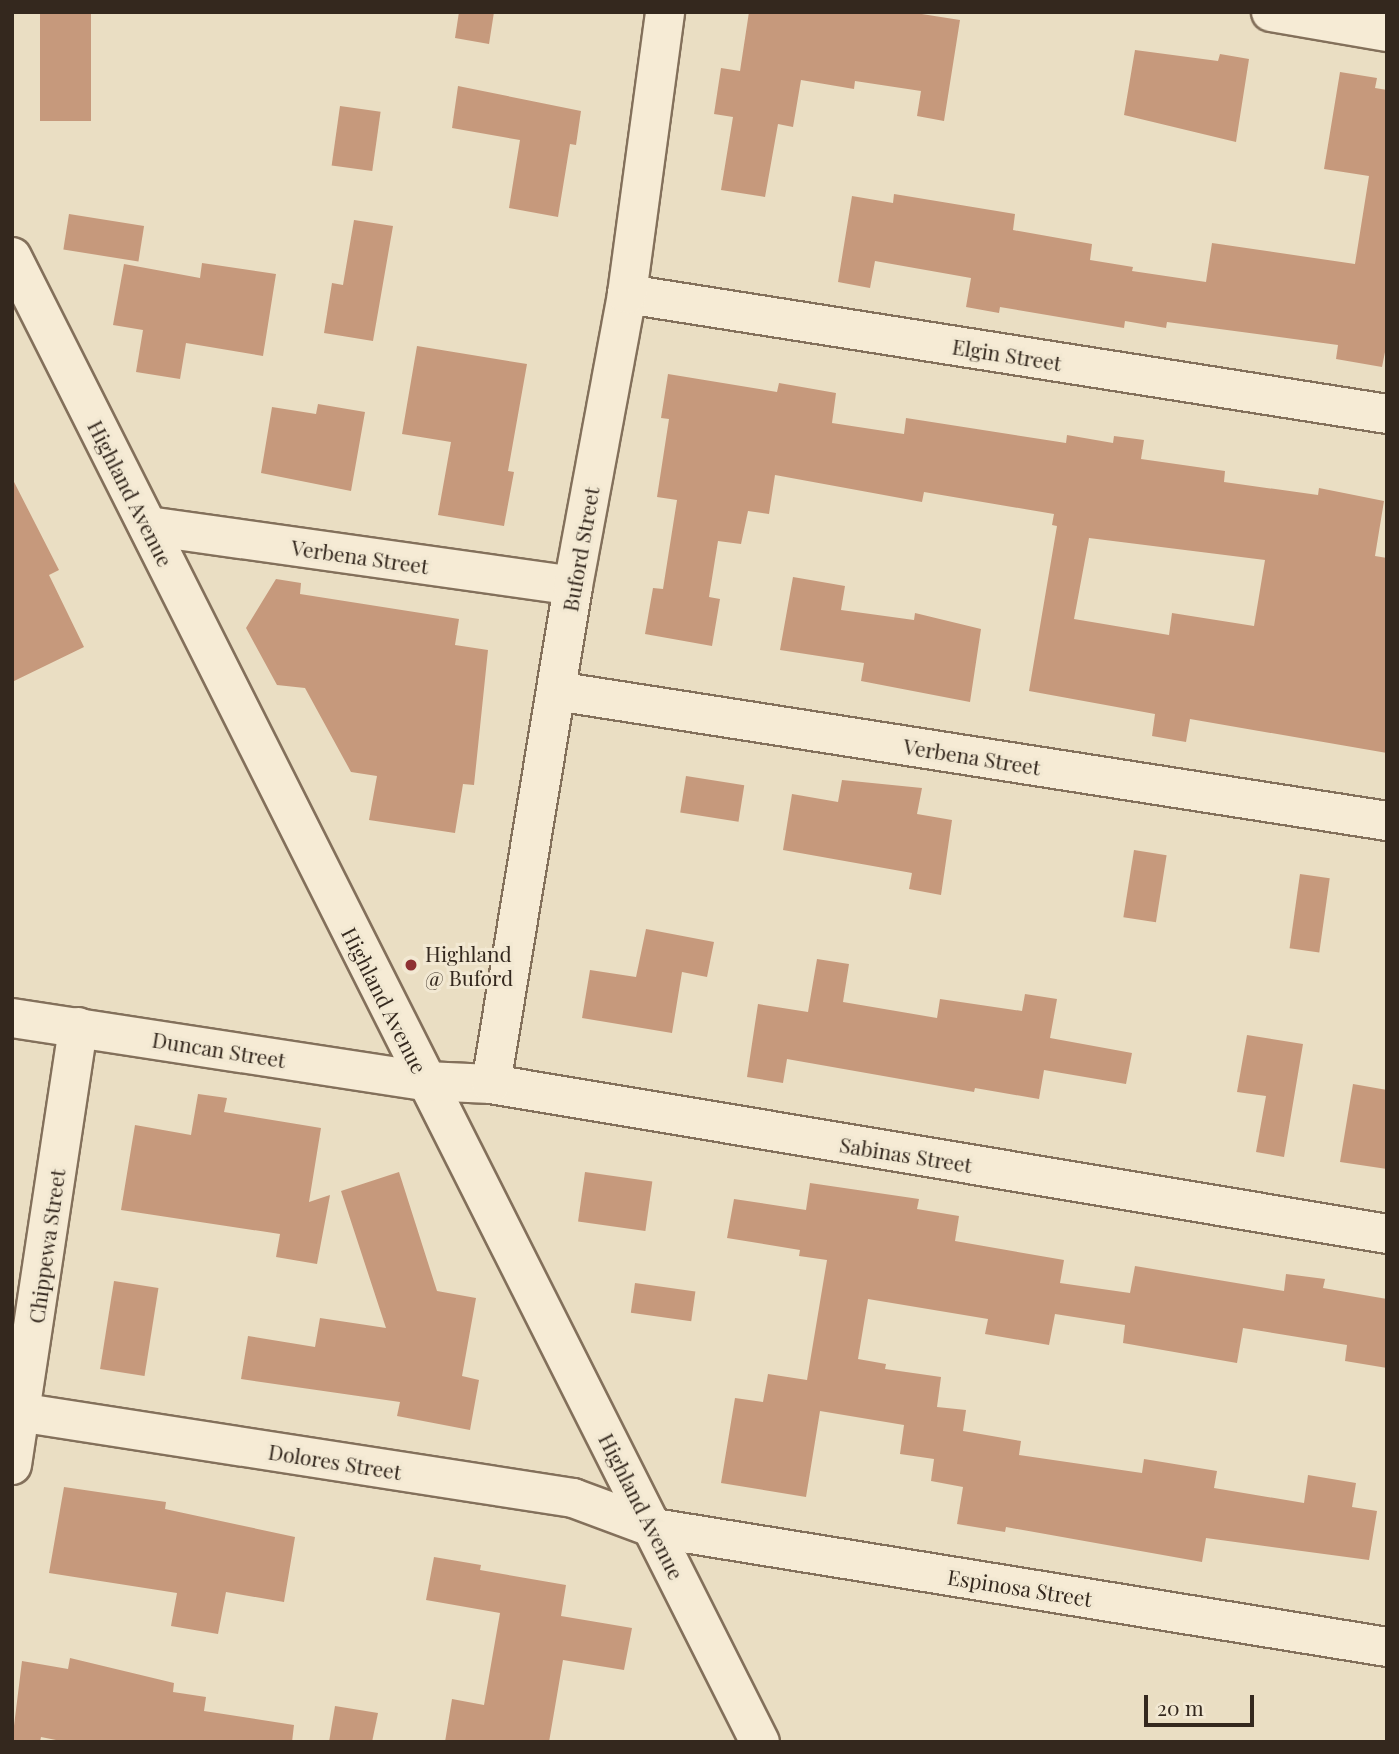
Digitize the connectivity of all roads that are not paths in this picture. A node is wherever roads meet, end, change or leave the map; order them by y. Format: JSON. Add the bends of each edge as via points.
{"nodes":[{"id":1,"x":665,"y":12,"type":"edge"},
{"id":2,"x":1271,"y":12,"type":"edge"},
{"id":3,"x":1387,"y":32,"type":"edge"},
{"id":4,"x":12,"y":257,"type":"edge"},
{"id":5,"x":626,"y":294,"type":"junction"},
{"id":6,"x":1387,"y":414,"type":"edge"},
{"id":7,"x":148,"y":526,"type":"junction"},
{"id":8,"x":573,"y":586,"type":"junction"},
{"id":9,"x":556,"y":691,"type":"junction"},
{"id":10,"x":1387,"y":821,"type":"edge"},
{"id":11,"x":12,"y":1018,"type":"edge"},
{"id":12,"x":78,"y":1027,"type":"junction"},
{"id":13,"x":425,"y":1081,"type":"junction"},
{"id":14,"x":491,"y":1084,"type":"junction"},
{"id":15,"x":1387,"y":1234,"type":"edge"},
{"id":16,"x":17,"y":1411,"type":"edge"},
{"id":17,"x":12,"y":1465,"type":"edge"},
{"id":18,"x":654,"y":1528,"type":"junction"},
{"id":19,"x":1387,"y":1647,"type":"edge"},
{"id":20,"x":760,"y":1742,"type":"edge"}],
"edges":[{"from":1,"to":5,"type":"street","name":"Buford Street"},
{"from":2,"to":3,"type":"street"},
{"from":4,"to":7,"type":"street","name":"Highland Avenue"},
{"from":5,"to":6,"type":"street","name":"Elgin Street"},
{"from":5,"to":8,"type":"street","name":"Buford Street"},
{"from":7,"to":8,"type":"street","name":"Verbena Street"},
{"from":7,"to":13,"type":"street","name":"Highland Avenue"},
{"from":8,"to":9,"type":"street","name":"Buford Street"},
{"from":9,"to":10,"type":"street","name":"Verbena Street"},
{"from":9,"to":14,"type":"street","name":"Buford Street"},
{"from":11,"to":12,"type":"street","name":"Duncan Street"},
{"from":12,"to":13,"type":"street","name":"Duncan Street"},
{"from":12,"to":16,"type":"street","name":"Chippewa Street"},
{"from":13,"to":14,"type":"street","name":"Sabinas Street"},
{"from":13,"to":18,"type":"street","name":"Highland Avenue"},
{"from":14,"to":15,"type":"street","name":"Sabinas Street"},
{"from":16,"to":17,"type":"street","name":"Chippewa Street"},
{"from":16,"to":18,"type":"street","name":"Dolores Street","via":[[573,1498]]},
{"from":18,"to":19,"type":"street","name":"Espinosa Street"},
{"from":18,"to":20,"type":"street","name":"Highland Avenue"}]}
